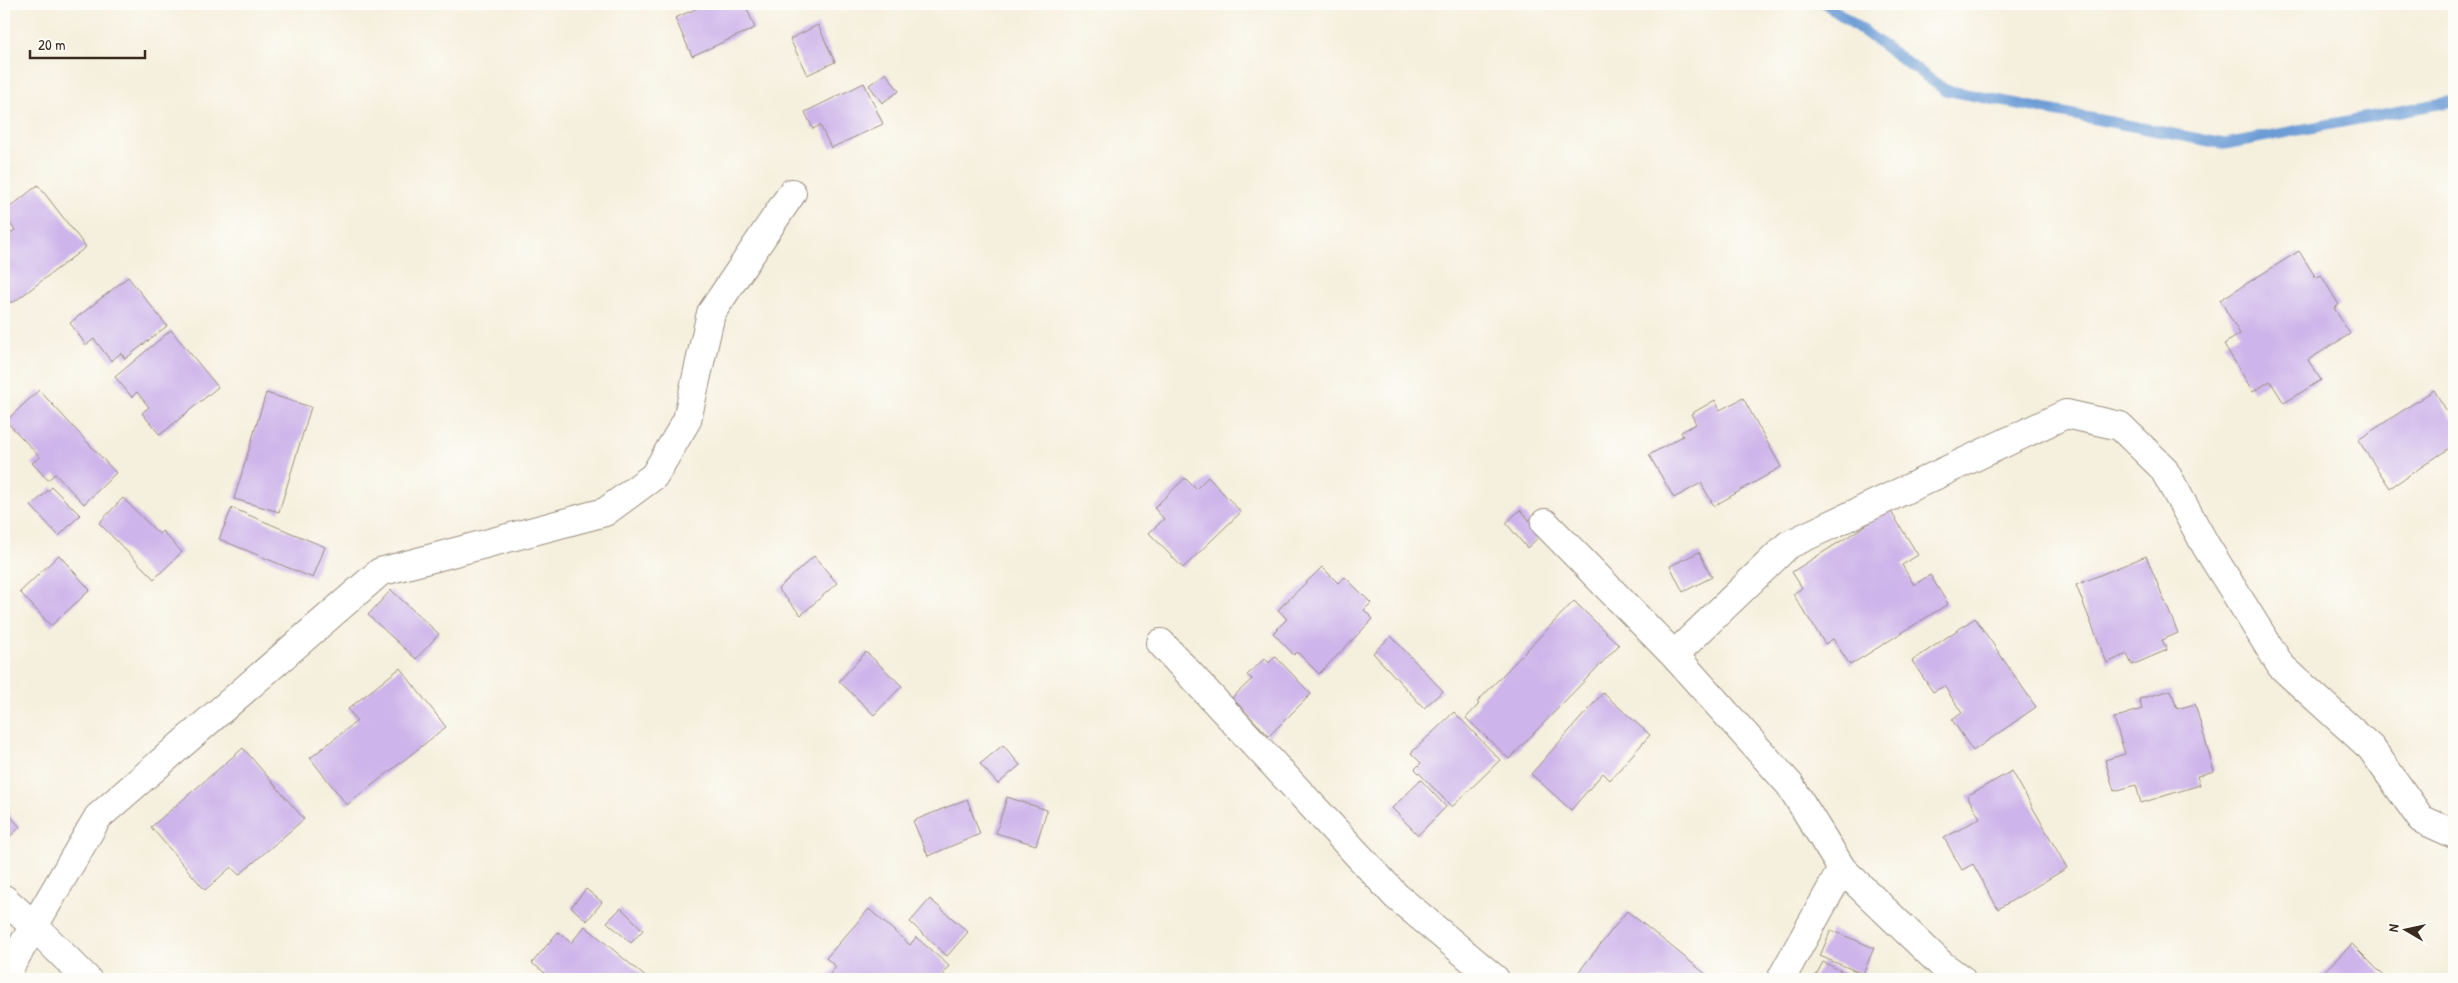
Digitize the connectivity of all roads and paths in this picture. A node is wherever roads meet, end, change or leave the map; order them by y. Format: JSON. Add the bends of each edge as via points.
{"nodes":[{"id":1,"x":792,"y":193,"type":"dead end"},
{"id":2,"x":1545,"y":523,"type":"dead end"},
{"id":3,"x":1161,"y":643,"type":"dead end"},
{"id":4,"x":1674,"y":654,"type":"junction"},
{"id":5,"x":2454,"y":834,"type":"edge"},
{"id":6,"x":1842,"y":869,"type":"junction"},
{"id":7,"x":4,"y":899,"type":"edge"},
{"id":8,"x":35,"y":927,"type":"junction"},
{"id":9,"x":4,"y":977,"type":"edge"},
{"id":10,"x":87,"y":979,"type":"edge"},
{"id":11,"x":1495,"y":979,"type":"edge"},
{"id":12,"x":1781,"y":979,"type":"edge"},
{"id":13,"x":1961,"y":979,"type":"edge"}],
"edges":[{"from":1,"to":8,"type":"street","via":[[711,313],[687,420],[654,476],[605,512],[380,572],[98,817]]},
{"from":2,"to":4,"type":"street"},
{"from":3,"to":11,"type":"street","via":[[1396,896]]},
{"from":4,"to":5,"type":"street","via":[[1788,545],[2066,414],[2120,426],[2163,468],[2206,546],[2281,666],[2370,748],[2421,819]]},
{"from":4,"to":6,"type":"street","via":[[1790,785]]},
{"from":6,"to":12,"type":"street"},
{"from":6,"to":13,"type":"street","via":[[1942,965]]},
{"from":7,"to":8,"type":"street"},
{"from":8,"to":9,"type":"street"},
{"from":8,"to":10,"type":"street"}]}
